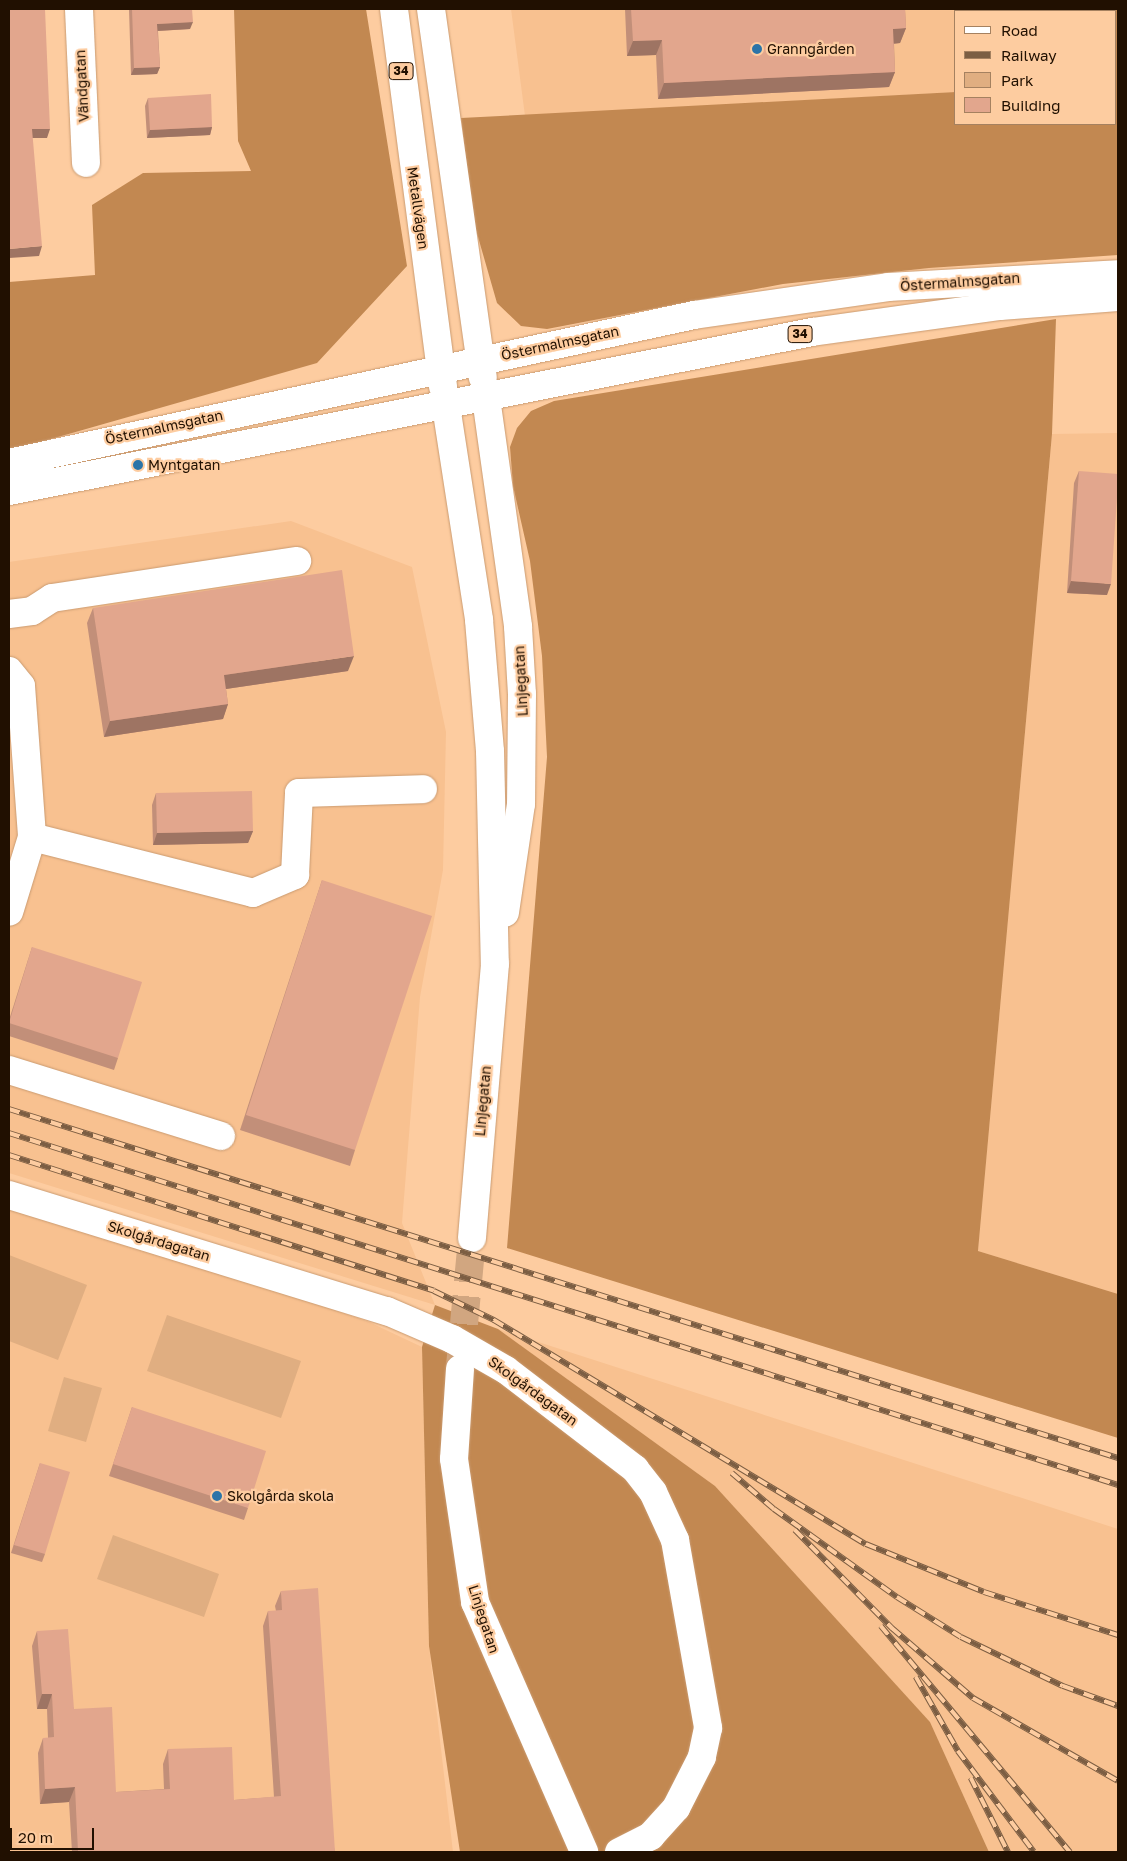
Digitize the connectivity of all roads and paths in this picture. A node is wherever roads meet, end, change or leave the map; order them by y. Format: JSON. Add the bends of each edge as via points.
{"nodes":[{"id":1,"x":78,"y":9,"type":"edge"},
{"id":2,"x":394,"y":9,"type":"edge"},
{"id":3,"x":431,"y":9,"type":"edge"},
{"id":4,"x":86,"y":163,"type":"dead end"},
{"id":5,"x":1118,"y":274,"type":"edge"},
{"id":6,"x":1118,"y":297,"type":"edge"},
{"id":7,"x":480,"y":359,"type":"junction"},
{"id":8,"x":440,"y":368,"type":"junction"},
{"id":9,"x":486,"y":398,"type":"junction"},
{"id":10,"x":446,"y":406,"type":"junction"},
{"id":11,"x":9,"y":463,"type":"edge"},
{"id":12,"x":9,"y":491,"type":"edge"},
{"id":13,"x":297,"y":561,"type":"dead end"},
{"id":14,"x":9,"y":614,"type":"edge"},
{"id":15,"x":9,"y":671,"type":"edge"},
{"id":16,"x":423,"y":789,"type":"dead end"},
{"id":17,"x":32,"y":837,"type":"junction"},
{"id":18,"x":9,"y":912,"type":"edge"},
{"id":19,"x":494,"y":964,"type":"junction"},
{"id":20,"x":9,"y":1070,"type":"edge"},
{"id":21,"x":221,"y":1136,"type":"dead end"},
{"id":22,"x":9,"y":1195,"type":"edge"},
{"id":23,"x":472,"y":1238,"type":"tunnel mouth"},
{"id":24,"x":460,"y":1369,"type":"tunnel mouth"},
{"id":25,"x":584,"y":1852,"type":"edge"},
{"id":26,"x":619,"y":1852,"type":"edge"}],
"edges":[{"from":1,"to":4,"type":"street","name":"Vändgatan"},
{"from":2,"to":8,"type":"street","name":"Metallvägen","number":"34"},
{"from":3,"to":7,"type":"street"},
{"from":5,"to":7,"type":"street","name":"Östermalmsgatan","via":[[977,280],[805,297]]},
{"from":6,"to":9,"type":"street","name":"Östermalmsgatan","number":"34","via":[[1000,306],[849,326]]},
{"from":7,"to":8,"type":"street","name":"Östermalmsgatan"},
{"from":7,"to":9,"type":"street"},
{"from":8,"to":10,"type":"street","name":"Metallvägen","number":"34"},
{"from":8,"to":11,"type":"street","name":"Östermalmsgatan"},
{"from":9,"to":10,"type":"street","name":"Östermalmsgatan","number":"34"},
{"from":9,"to":19,"type":"street","name":"Linjegatan","via":[[518,627],[523,750],[514,869]]},
{"from":10,"to":12,"type":"street","name":"Östermalmsgatan"},
{"from":10,"to":19,"type":"street","name":"Linjegatan","via":[[486,695]]},
{"from":13,"to":14,"type":"street","via":[[52,598],[32,610]]},
{"from":15,"to":17,"type":"street","via":[[21,686]]},
{"from":16,"to":17,"type":"street","via":[[299,793],[295,875],[252,893]]},
{"from":17,"to":18,"type":"street"},
{"from":19,"to":23,"type":"street","name":"Linjegatan"},
{"from":20,"to":21,"type":"street"},
{"from":22,"to":26,"type":"street","name":"Skolgårdagatan","via":[[387,1311],[452,1339],[506,1370],[635,1469],[653,1492],[675,1540],[708,1728],[702,1757],[676,1808],[651,1836]]},
{"from":24,"to":25,"type":"street","name":"Linjegatan","via":[[454,1460],[475,1602]]}]}
